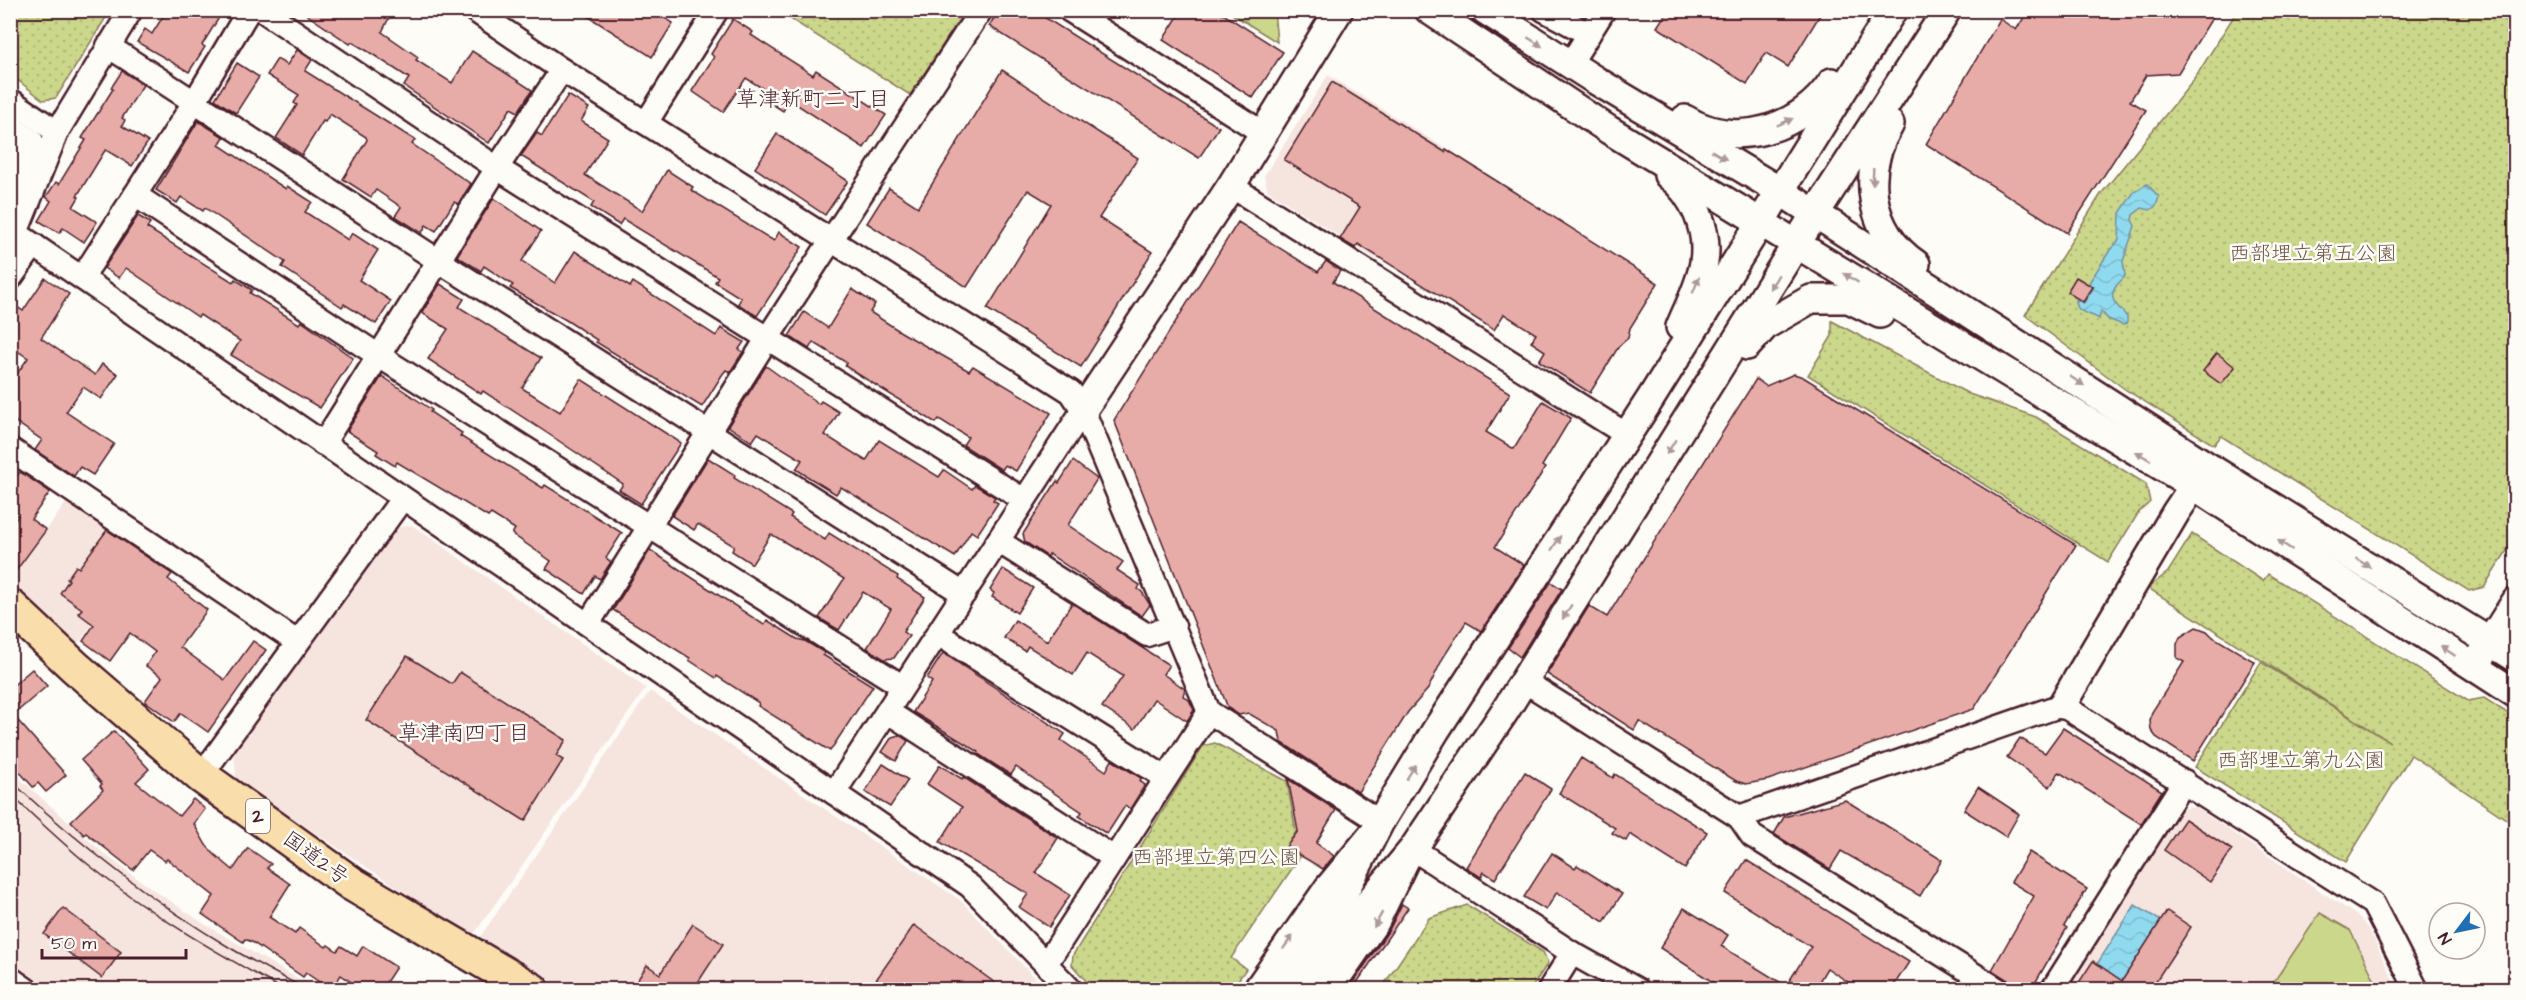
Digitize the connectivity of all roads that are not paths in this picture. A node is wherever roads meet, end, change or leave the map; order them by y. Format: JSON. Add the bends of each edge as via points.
{"nodes":[{"id":1,"x":131,"y":10,"type":"edge"},
{"id":2,"x":249,"y":10,"type":"edge"},
{"id":3,"x":262,"y":10,"type":"edge"},
{"id":4,"x":474,"y":10,"type":"edge"},
{"id":5,"x":717,"y":10,"type":"edge"},
{"id":6,"x":981,"y":10,"type":"edge"},
{"id":7,"x":1069,"y":10,"type":"edge"},
{"id":8,"x":1339,"y":10,"type":"edge"},
{"id":9,"x":1429,"y":10,"type":"edge"},
{"id":10,"x":1485,"y":10,"type":"edge"},
{"id":11,"x":1544,"y":10,"type":"edge"},
{"id":12,"x":1604,"y":10,"type":"edge"},
{"id":13,"x":1879,"y":10,"type":"edge"},
{"id":14,"x":1893,"y":10,"type":"edge"},
{"id":15,"x":1947,"y":10,"type":"edge"},
{"id":16,"x":1589,"y":34,"type":"junction"},
{"id":17,"x":108,"y":46,"type":"junction"},
{"id":18,"x":1570,"y":64,"type":"junction"},
{"id":19,"x":562,"y":70,"type":"junction"},
{"id":20,"x":1595,"y":80,"type":"junction"},
{"id":21,"x":10,"y":100,"type":"edge"},
{"id":22,"x":195,"y":101,"type":"junction"},
{"id":23,"x":646,"y":123,"type":"junction"},
{"id":24,"x":10,"y":126,"type":"edge"},
{"id":25,"x":1609,"y":130,"type":"junction"},
{"id":26,"x":57,"y":132,"type":"junction"},
{"id":27,"x":1263,"y":133,"type":"junction"},
{"id":28,"x":497,"y":168,"type":"junction"},
{"id":29,"x":1231,"y":186,"type":"junction"},
{"id":30,"x":1780,"y":191,"type":"junction"},
{"id":31,"x":10,"y":192,"type":"edge"},
{"id":32,"x":135,"y":195,"type":"junction"},
{"id":33,"x":1815,"y":214,"type":"junction"},
{"id":34,"x":1760,"y":221,"type":"junction"},
{"id":35,"x":833,"y":240,"type":"junction"},
{"id":36,"x":1797,"y":244,"type":"junction"},
{"id":37,"x":34,"y":245,"type":"junction"},
{"id":38,"x":439,"y":261,"type":"junction"},
{"id":39,"x":82,"y":278,"type":"junction"},
{"id":40,"x":10,"y":279,"type":"edge"},
{"id":41,"x":767,"y":339,"type":"junction"},
{"id":42,"x":2037,"y":355,"type":"junction"},
{"id":43,"x":379,"y":356,"type":"junction"},
{"id":44,"x":2006,"y":374,"type":"junction"},
{"id":45,"x":1704,"y":394,"type":"junction"},
{"id":46,"x":1651,"y":398,"type":"junction"},
{"id":47,"x":1083,"y":410,"type":"junction"},
{"id":48,"x":707,"y":433,"type":"junction"},
{"id":49,"x":1627,"y":435,"type":"junction"},
{"id":50,"x":323,"y":444,"type":"junction"},
{"id":51,"x":10,"y":449,"type":"edge"},
{"id":52,"x":2200,"y":476,"type":"junction"},
{"id":53,"x":402,"y":499,"type":"junction"},
{"id":54,"x":1024,"y":500,"type":"junction"},
{"id":55,"x":648,"y":526,"type":"junction"},
{"id":56,"x":998,"y":542,"type":"junction"},
{"id":57,"x":964,"y":594,"type":"junction"},
{"id":58,"x":2516,"y":601,"type":"edge"},
{"id":59,"x":10,"y":606,"type":"edge"},
{"id":60,"x":588,"y":624,"type":"junction"},
{"id":61,"x":1174,"y":626,"type":"junction"},
{"id":62,"x":938,"y":634,"type":"junction"},
{"id":63,"x":297,"y":642,"type":"junction"},
{"id":64,"x":2489,"y":642,"type":"junction"},
{"id":65,"x":2516,"y":658,"type":"edge"},
{"id":66,"x":2474,"y":668,"type":"junction"},
{"id":67,"x":1524,"y":681,"type":"junction"},
{"id":68,"x":902,"y":686,"type":"junction"},
{"id":69,"x":2516,"y":694,"type":"edge"},
{"id":70,"x":2062,"y":705,"type":"junction"},
{"id":71,"x":888,"y":712,"type":"junction"},
{"id":72,"x":1209,"y":712,"type":"junction"},
{"id":73,"x":201,"y":776,"type":"junction"},
{"id":74,"x":1166,"y":778,"type":"junction"},
{"id":75,"x":2184,"y":781,"type":"junction"},
{"id":76,"x":834,"y":792,"type":"junction"},
{"id":77,"x":1739,"y":817,"type":"junction"},
{"id":78,"x":1380,"y":822,"type":"junction"},
{"id":79,"x":1413,"y":849,"type":"junction"},
{"id":80,"x":1114,"y":858,"type":"junction"},
{"id":81,"x":1572,"y":953,"type":"junction"},
{"id":82,"x":1046,"y":964,"type":"junction"},
{"id":83,"x":1321,"y":970,"type":"edge"},
{"id":84,"x":10,"y":978,"type":"edge"},
{"id":85,"x":27,"y":990,"type":"edge"},
{"id":86,"x":532,"y":990,"type":"edge"},
{"id":87,"x":1071,"y":990,"type":"edge"},
{"id":88,"x":1254,"y":990,"type":"edge"},
{"id":89,"x":1283,"y":990,"type":"edge"},
{"id":90,"x":1308,"y":990,"type":"edge"},
{"id":91,"x":1549,"y":990,"type":"edge"},
{"id":92,"x":1638,"y":990,"type":"edge"},
{"id":93,"x":1998,"y":990,"type":"edge"},
{"id":94,"x":2052,"y":990,"type":"edge"},
{"id":95,"x":2417,"y":990,"type":"edge"}],
"edges":[{"from":1,"to":17,"type":"street"},
{"from":2,"to":22,"type":"street"},
{"from":3,"to":28,"type":"street"},
{"from":4,"to":19,"type":"street"},
{"from":5,"to":23,"type":"street"},
{"from":6,"to":35,"type":"street"},
{"from":7,"to":27,"type":"street"},
{"from":8,"to":27,"type":"street"},
{"from":9,"to":25,"type":"street"},
{"from":10,"to":18,"type":"street","one_way":true},
{"from":11,"to":16,"type":"street"},
{"from":12,"to":16,"type":"street"},
{"from":20,"to":13,"type":"street","one_way":true,"via":[[1624,82],[1707,130],[1745,133],[1771,128],[1803,114],[1819,100]]},
{"from":14,"to":30,"type":"street"},
{"from":15,"to":33,"type":"street"},
{"from":15,"to":42,"type":"street","one_way":true,"via":[[1923,68],[1879,141],[1872,175],[1874,204],[1884,232],[1904,253],[2009,326]]},
{"from":16,"to":18,"type":"street"},
{"from":17,"to":22,"type":"street"},
{"from":17,"to":26,"type":"street"},
{"from":18,"to":20,"type":"street"},
{"from":19,"to":23,"type":"street"},
{"from":19,"to":28,"type":"street"},
{"from":20,"to":30,"type":"street","one_way":true},
{"from":21,"to":26,"type":"street"},
{"from":22,"to":32,"type":"street"},
{"from":22,"to":38,"type":"street"},
{"from":23,"to":35,"type":"street"},
{"from":24,"to":31,"type":"street","via":[[32,141]]},
{"from":25,"to":34,"type":"street"},
{"from":46,"to":25,"type":"street","one_way":true,"via":[[1701,274],[1704,242],[1687,192]]},
{"from":26,"to":37,"type":"street","via":[[16,233]]},
{"from":27,"to":29,"type":"street"},
{"from":28,"to":38,"type":"street"},
{"from":28,"to":41,"type":"street"},
{"from":29,"to":47,"type":"street"},
{"from":29,"to":49,"type":"street"},
{"from":30,"to":33,"type":"street"},
{"from":30,"to":34,"type":"street"},
{"from":32,"to":39,"type":"street"},
{"from":32,"to":43,"type":"street"},
{"from":33,"to":36,"type":"street"},
{"from":33,"to":42,"type":"street"},
{"from":34,"to":36,"type":"street"},
{"from":34,"to":46,"type":"street"},
{"from":35,"to":41,"type":"street"},
{"from":35,"to":47,"type":"street","via":[[1071,392]]},
{"from":44,"to":36,"type":"street","one_way":true},
{"from":36,"to":45,"type":"street","one_way":true},
{"from":37,"to":39,"type":"street"},
{"from":37,"to":40,"type":"street"},
{"from":38,"to":43,"type":"street"},
{"from":38,"to":48,"type":"street"},
{"from":39,"to":50,"type":"street"},
{"from":41,"to":48,"type":"street"},
{"from":41,"to":54,"type":"street"},
{"from":42,"to":52,"type":"street","one_way":true},
{"from":43,"to":50,"type":"street"},
{"from":43,"to":55,"type":"street"},
{"from":44,"to":45,"type":"street","via":[[1849,299],[1811,299],[1766,324]]},
{"from":52,"to":44,"type":"street","one_way":true},
{"from":45,"to":67,"type":"street","one_way":true},
{"from":46,"to":49,"type":"street"},
{"from":47,"to":54,"type":"street"},
{"from":47,"to":61,"type":"street"},
{"from":48,"to":55,"type":"street"},
{"from":48,"to":57,"type":"street"},
{"from":78,"to":49,"type":"street","one_way":true},
{"from":50,"to":53,"type":"street"},
{"from":51,"to":63,"type":"street"},
{"from":52,"to":64,"type":"street","one_way":true},
{"from":66,"to":52,"type":"street","one_way":true},
{"from":52,"to":70,"type":"street"},
{"from":53,"to":60,"type":"street"},
{"from":53,"to":63,"type":"street"},
{"from":54,"to":56,"type":"street"},
{"from":55,"to":60,"type":"street"},
{"from":55,"to":68,"type":"street"},
{"from":56,"to":57,"type":"street"},
{"from":56,"to":61,"type":"street","via":[[1147,635]]},
{"from":57,"to":62,"type":"street"},
{"from":58,"to":64,"type":"street"},
{"from":59,"to":73,"type":"highway","name":"国道2号","number":"2"},
{"from":60,"to":76,"type":"street"},
{"from":61,"to":72,"type":"street"},
{"from":62,"to":68,"type":"street"},
{"from":62,"to":74,"type":"street"},
{"from":63,"to":73,"type":"street"},
{"from":64,"to":65,"type":"street"},
{"from":64,"to":66,"type":"street"},
{"from":66,"to":69,"type":"street"},
{"from":67,"to":77,"type":"street"},
{"from":67,"to":79,"type":"street"},
{"from":68,"to":71,"type":"street"},
{"from":70,"to":75,"type":"street"},
{"from":70,"to":77,"type":"street"},
{"from":71,"to":76,"type":"street"},
{"from":71,"to":80,"type":"street"},
{"from":72,"to":74,"type":"street"},
{"from":72,"to":78,"type":"street"},
{"from":73,"to":86,"type":"highway","name":"国道2号","number":"2","via":[[352,884]]},
{"from":74,"to":80,"type":"street"},
{"from":75,"to":94,"type":"street"},
{"from":75,"to":95,"type":"street","via":[[2373,904]]},
{"from":76,"to":82,"type":"street","via":[[970,886]]},
{"from":77,"to":93,"type":"street","via":[[1752,836]]},
{"from":78,"to":83,"type":"street","via":[[1342,896]]},
{"from":88,"to":78,"type":"street","one_way":true,"via":[[1326,887]]},
{"from":79,"to":81,"type":"street"},
{"from":79,"to":83,"type":"street","one_way":true,"via":[[1365,907]]},
{"from":80,"to":82,"type":"street"},
{"from":81,"to":91,"type":"street"},
{"from":81,"to":92,"type":"street"},
{"from":82,"to":87,"type":"street"},
{"from":83,"to":89,"type":"street"},
{"from":83,"to":90,"type":"street"},
{"from":84,"to":85,"type":"street"}]}
